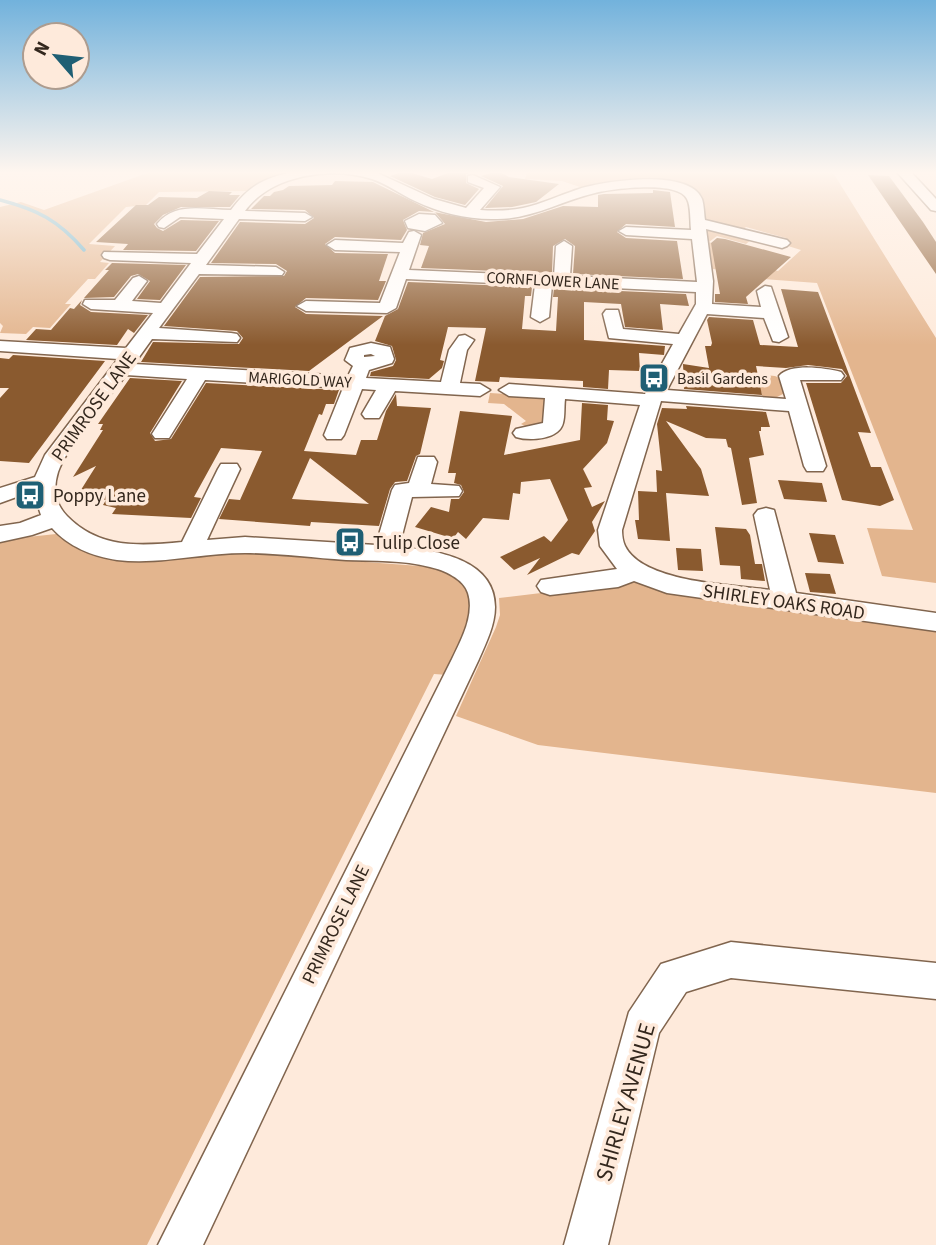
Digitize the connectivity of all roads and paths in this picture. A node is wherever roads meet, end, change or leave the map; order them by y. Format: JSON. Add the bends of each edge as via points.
{"nodes":[{"id":1,"x":223,"y":229,"type":"edge"},
{"id":2,"x":694,"y":229,"type":"edge"},
{"id":3,"x":698,"y":229,"type":"joint"},
{"id":4,"x":626,"y":231,"type":"dead end"},
{"id":5,"x":411,"y":242,"type":"joint"},
{"id":6,"x":782,"y":243,"type":"dead end"},
{"id":7,"x":335,"y":245,"type":"dead end"},
{"id":8,"x":564,"y":246,"type":"dead end"},
{"id":9,"x":110,"y":255,"type":"dead end"},
{"id":10,"x":197,"y":264,"type":"junction"},
{"id":11,"x":276,"y":272,"type":"dead end"},
{"id":12,"x":400,"y":274,"type":"junction"},
{"id":13,"x":544,"y":280,"type":"junction"},
{"id":14,"x":139,"y":281,"type":"dead end"},
{"id":15,"x":562,"y":281,"type":"junction"},
{"id":16,"x":705,"y":287,"type":"junction"},
{"id":17,"x":765,"y":291,"type":"dead end"},
{"id":18,"x":91,"y":304,"type":"dead end"},
{"id":19,"x":119,"y":306,"type":"junction"},
{"id":20,"x":306,"y":306,"type":"dead end"},
{"id":21,"x":164,"y":308,"type":"junction"},
{"id":22,"x":702,"y":309,"type":"junction"},
{"id":23,"x":772,"y":313,"type":"junction"},
{"id":24,"x":612,"y":314,"type":"dead end"},
{"id":25,"x":540,"y":317,"type":"dead end"},
{"id":26,"x":146,"y":333,"type":"junction"},
{"id":27,"x":779,"y":337,"type":"dead end"},
{"id":28,"x":231,"y":338,"type":"dead end"},
{"id":29,"x":465,"y":340,"type":"dead end"},
{"id":30,"x":685,"y":340,"type":"junction"},
{"id":31,"x":9,"y":343,"type":"edge"},
{"id":32,"x":125,"y":361,"type":"junction"},
{"id":33,"x":199,"y":373,"type":"junction"},
{"id":34,"x":358,"y":373,"type":"junction"},
{"id":35,"x":834,"y":376,"type":"dead end"},
{"id":36,"x":388,"y":384,"type":"junction"},
{"id":37,"x":449,"y":388,"type":"junction"},
{"id":38,"x":480,"y":390,"type":"dead end"},
{"id":39,"x":509,"y":390,"type":"dead end"},
{"id":40,"x":555,"y":393,"type":"junction"},
{"id":41,"x":652,"y":398,"type":"junction"},
{"id":42,"x":797,"y":405,"type":"junction"},
{"id":43,"x":372,"y":414,"type":"dead end"},
{"id":44,"x":523,"y":433,"type":"dead end"},
{"id":45,"x":162,"y":434,"type":"dead end"},
{"id":46,"x":334,"y":435,"type":"dead end"},
{"id":47,"x":426,"y":462,"type":"dead end"},
{"id":48,"x":815,"y":466,"type":"dead end"},
{"id":49,"x":229,"y":469,"type":"dead end"},
{"id":50,"x":44,"y":482,"type":"junction"},
{"id":51,"x":419,"y":489,"type":"junction"},
{"id":52,"x":451,"y":491,"type":"dead end"},
{"id":53,"x":0,"y":496,"type":"edge"},
{"id":54,"x":766,"y":515,"type":"dead end"},
{"id":55,"x":55,"y":519,"type":"junction"},
{"id":56,"x":0,"y":534,"type":"edge"},
{"id":57,"x":193,"y":549,"type":"junction"},
{"id":58,"x":385,"y":555,"type":"junction"},
{"id":59,"x":635,"y":571,"type":"junction"},
{"id":60,"x":550,"y":586,"type":"dead end"},
{"id":61,"x":785,"y":601,"type":"junction"},
{"id":62,"x":936,"y":622,"type":"edge"},
{"id":63,"x":936,"y":981,"type":"edge"},
{"id":64,"x":180,"y":1245,"type":"edge"},
{"id":65,"x":586,"y":1245,"type":"edge"}],
"edges":[{"from":1,"to":10,"type":"street","name":"PRIMROSE LANE"},
{"from":2,"to":4,"type":"street"},
{"from":3,"to":6,"type":"street"},
{"from":3,"to":16,"type":"street","name":"PRIMROSE LANE"},
{"from":5,"to":7,"type":"street"},
{"from":5,"to":12,"type":"street"},
{"from":8,"to":15,"type":"street"},
{"from":9,"to":10,"type":"street"},
{"from":10,"to":11,"type":"street"},
{"from":10,"to":21,"type":"street","name":"PRIMROSE LANE"},
{"from":12,"to":13,"type":"street","name":"CORNFLOWER LANE"},
{"from":12,"to":20,"type":"street","via":[[385,309]]},
{"from":13,"to":15,"type":"street","name":"CORNFLOWER LANE"},
{"from":13,"to":25,"type":"street"},
{"from":14,"to":19,"type":"street"},
{"from":15,"to":16,"type":"street","name":"CORNFLOWER LANE"},
{"from":16,"to":22,"type":"street","name":"PRIMROSE LANE"},
{"from":17,"to":23,"type":"street"},
{"from":18,"to":19,"type":"street"},
{"from":19,"to":21,"type":"street"},
{"from":21,"to":26,"type":"street","name":"PRIMROSE LANE"},
{"from":22,"to":23,"type":"street"},
{"from":22,"to":30,"type":"street","name":"PRIMROSE LANE"},
{"from":23,"to":27,"type":"street"},
{"from":24,"to":30,"type":"street","via":[[615,334]]},
{"from":26,"to":28,"type":"street"},
{"from":26,"to":32,"type":"street","name":"PRIMROSE LANE"},
{"from":29,"to":37,"type":"street"},
{"from":30,"to":41,"type":"street","name":"PRIMROSE LANE"},
{"from":31,"to":32,"type":"street"},
{"from":32,"to":33,"type":"street","name":"MARIGOLD WAY"},
{"from":32,"to":50,"type":"street","name":"PRIMROSE LANE","via":[[53,460]]},
{"from":33,"to":34,"type":"street","name":"MARIGOLD WAY"},
{"from":33,"to":45,"type":"street"},
{"from":34,"to":36,"type":"street","name":"MARIGOLD WAY"},
{"from":34,"to":46,"type":"street"},
{"from":35,"to":42,"type":"street","via":[[790,375]]},
{"from":36,"to":37,"type":"street","name":"MARIGOLD WAY"},
{"from":36,"to":43,"type":"street"},
{"from":37,"to":38,"type":"street","name":"MARIGOLD WAY"},
{"from":39,"to":40,"type":"street"},
{"from":40,"to":41,"type":"street"},
{"from":40,"to":44,"type":"street","via":[[553,425],[545,431]]},
{"from":41,"to":42,"type":"street"},
{"from":41,"to":59,"type":"street","name":"PRIMROSE LANE","via":[[610,530],[616,553]]},
{"from":42,"to":48,"type":"street"},
{"from":47,"to":51,"type":"street"},
{"from":49,"to":57,"type":"street"},
{"from":50,"to":53,"type":"street"},
{"from":50,"to":55,"type":"street","name":"PRIMROSE LANE","via":[[45,499]]},
{"from":51,"to":52,"type":"street"},
{"from":51,"to":58,"type":"street","via":[[402,492]]},
{"from":54,"to":61,"type":"street"},
{"from":55,"to":56,"type":"street"},
{"from":55,"to":57,"type":"street","name":"PRIMROSE LANE","via":[[101,547],[141,553]]},
{"from":57,"to":58,"type":"street","name":"PRIMROSE LANE","via":[[245,545]]},
{"from":58,"to":64,"type":"street","name":"PRIMROSE LANE","via":[[428,558],[462,570],[481,594],[482,622]]},
{"from":59,"to":60,"type":"street","via":[[618,578]]},
{"from":59,"to":61,"type":"street","name":"SHIRLEY OAKS ROAD","via":[[667,584]]},
{"from":61,"to":62,"type":"street","name":"SHIRLEY OAKS ROAD"},
{"from":63,"to":65,"type":"street","name":"SHIRLEY AVENUE","via":[[731,960],[674,977],[642,1025]]}]}
